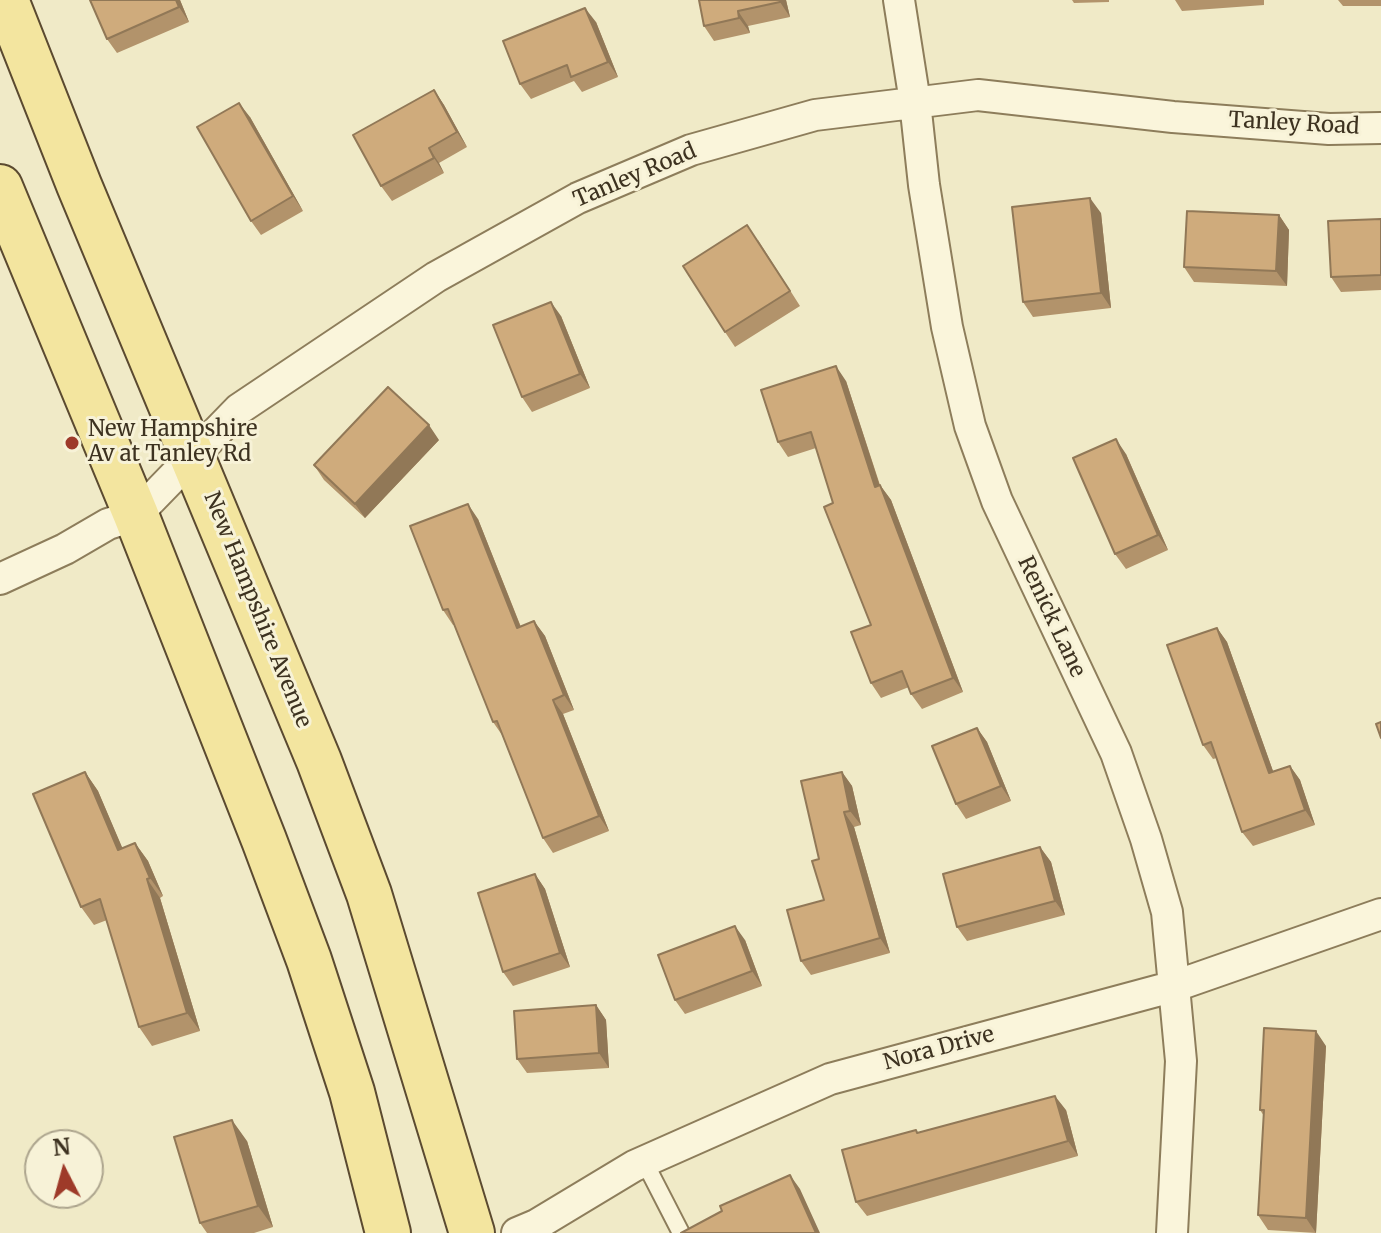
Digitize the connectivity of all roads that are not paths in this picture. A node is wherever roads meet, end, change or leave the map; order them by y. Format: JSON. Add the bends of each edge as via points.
{"nodes":[{"id":1,"x":6,"y":0,"type":"edge"},
{"id":2,"x":899,"y":0,"type":"edge"},
{"id":3,"x":915,"y":102,"type":"junction"},
{"id":4,"x":1381,"y":128,"type":"edge"},
{"id":5,"x":0,"y":187,"type":"edge"},
{"id":6,"x":194,"y":456,"type":"junction"},
{"id":7,"x":136,"y":515,"type":"junction"},
{"id":8,"x":0,"y":579,"type":"edge"},
{"id":9,"x":1381,"y":914,"type":"edge"},
{"id":10,"x":1175,"y":986,"type":"junction"},
{"id":11,"x":644,"y":1161,"type":"junction"},
{"id":12,"x":388,"y":1233,"type":"edge"},
{"id":13,"x":472,"y":1233,"type":"edge"},
{"id":14,"x":517,"y":1233,"type":"edge"},
{"id":15,"x":681,"y":1233,"type":"edge"},
{"id":16,"x":1172,"y":1233,"type":"edge"}],
"edges":[{"from":1,"to":6,"type":"main road","name":"New Hampshire Avenue"},
{"from":2,"to":3,"type":"street","name":"Renick Lane"},
{"from":3,"to":4,"type":"street","name":"Tanley Road","via":[[978,95],[1173,117]]},
{"from":3,"to":6,"type":"street","name":"Tanley Road","via":[[787,122],[691,150],[578,198],[436,277],[239,409]]},
{"from":3,"to":10,"type":"street","name":"Renick Lane","via":[[945,313],[970,426],[997,501],[1116,753],[1167,912]]},
{"from":5,"to":7,"type":"main road"},
{"from":6,"to":7,"type":"street","name":"Tanley Road"},
{"from":6,"to":13,"type":"main road","name":"New Hampshire Avenue","via":[[369,894]]},
{"from":7,"to":8,"type":"street","name":"Tanley Road"},
{"from":7,"to":12,"type":"main road","via":[[309,960],[352,1092]]},
{"from":9,"to":10,"type":"street","name":"Nora Drive"},
{"from":10,"to":11,"type":"street","name":"Nora Drive","via":[[830,1079]]},
{"from":10,"to":16,"type":"street","name":"Renick Lane","via":[[1181,1061]]},
{"from":11,"to":14,"type":"street","name":"Nora Drive"},
{"from":11,"to":15,"type":"lane"}]}
